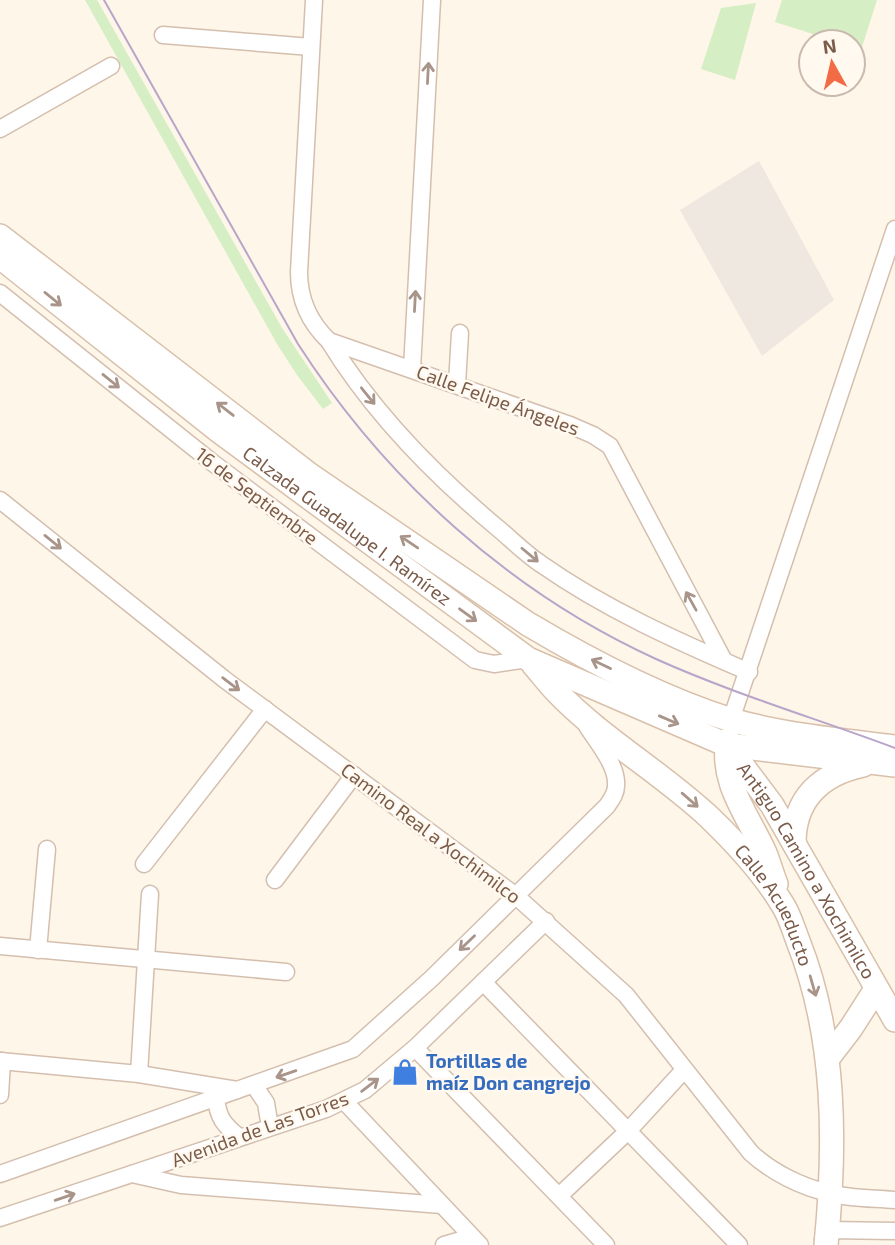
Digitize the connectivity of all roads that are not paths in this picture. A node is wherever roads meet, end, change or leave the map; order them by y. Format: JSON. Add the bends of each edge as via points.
{"nodes":[{"id":1,"x":314,"y":0,"type":"edge"},
{"id":2,"x":432,"y":0,"type":"edge"},
{"id":3,"x":163,"y":35,"type":"dead end"},
{"id":4,"x":311,"y":47,"type":"junction"},
{"id":5,"x":111,"y":66,"type":"dead end"},
{"id":6,"x":0,"y":130,"type":"edge"},
{"id":7,"x":895,"y":229,"type":"edge"},
{"id":8,"x":0,"y":236,"type":"edge"},
{"id":9,"x":0,"y":257,"type":"edge"},
{"id":10,"x":0,"y":293,"type":"edge"},
{"id":11,"x":460,"y":333,"type":"dead end"},
{"id":12,"x":329,"y":341,"type":"junction"},
{"id":13,"x":412,"y":369,"type":"junction"},
{"id":14,"x":457,"y":384,"type":"junction"},
{"id":15,"x":0,"y":500,"type":"edge"},
{"id":16,"x":528,"y":659,"type":"junction"},
{"id":17,"x":724,"y":661,"type":"junction"},
{"id":18,"x":749,"y":672,"type":"junction"},
{"id":19,"x":265,"y":709,"type":"junction"},
{"id":20,"x":579,"y":712,"type":"junction"},
{"id":21,"x":731,"y":719,"type":"junction"},
{"id":22,"x":727,"y":745,"type":"junction"},
{"id":23,"x":895,"y":747,"type":"edge"},
{"id":24,"x":884,"y":764,"type":"edge"},
{"id":25,"x":354,"y":775,"type":"junction"},
{"id":26,"x":794,"y":843,"type":"junction"},
{"id":27,"x":47,"y":849,"type":"dead end"},
{"id":28,"x":144,"y":864,"type":"dead end"},
{"id":29,"x":275,"y":880,"type":"dead end"},
{"id":30,"x":150,"y":894,"type":"dead end"},
{"id":31,"x":516,"y":896,"type":"junction"},
{"id":32,"x":783,"y":903,"type":"junction"},
{"id":33,"x":546,"y":921,"type":"junction"},
{"id":34,"x":0,"y":946,"type":"edge"},
{"id":35,"x":38,"y":950,"type":"junction"},
{"id":36,"x":146,"y":959,"type":"junction"},
{"id":37,"x":286,"y":972,"type":"dead end"},
{"id":38,"x":483,"y":982,"type":"junction"},
{"id":39,"x":876,"y":989,"type":"junction"},
{"id":40,"x":895,"y":1020,"type":"edge"},
{"id":41,"x":415,"y":1048,"type":"junction"},
{"id":42,"x":828,"y":1058,"type":"junction"},
{"id":43,"x":1,"y":1061,"type":"edge"},
{"id":44,"x":684,"y":1070,"type":"junction"},
{"id":45,"x":139,"y":1074,"type":"junction"},
{"id":46,"x":247,"y":1088,"type":"junction"},
{"id":47,"x":0,"y":1095,"type":"edge"},
{"id":48,"x":216,"y":1098,"type":"junction"},
{"id":49,"x":344,"y":1101,"type":"junction"},
{"id":50,"x":270,"y":1127,"type":"junction"},
{"id":51,"x":628,"y":1131,"type":"junction"},
{"id":52,"x":239,"y":1137,"type":"junction"},
{"id":53,"x":0,"y":1174,"type":"edge"},
{"id":54,"x":132,"y":1174,"type":"junction"},
{"id":55,"x":829,"y":1194,"type":"junction"},
{"id":56,"x":559,"y":1196,"type":"junction"},
{"id":57,"x":895,"y":1200,"type":"edge"},
{"id":58,"x":442,"y":1205,"type":"junction"},
{"id":59,"x":0,"y":1218,"type":"edge"},
{"id":60,"x":895,"y":1231,"type":"edge"},
{"id":61,"x":825,"y":1240,"type":"edge"},
{"id":62,"x":476,"y":1241,"type":"edge"},
{"id":63,"x":444,"y":1245,"type":"edge"},
{"id":64,"x":606,"y":1245,"type":"edge"},
{"id":65,"x":739,"y":1245,"type":"edge"}],
"edges":[{"from":1,"to":4,"type":"street"},
{"from":13,"to":2,"type":"street","one_way":true},
{"from":3,"to":4,"type":"street"},
{"from":4,"to":12,"type":"street","via":[[299,290],[306,311]]},
{"from":5,"to":6,"type":"street"},
{"from":7,"to":18,"type":"street"},
{"from":21,"to":8,"type":"main road","name":"Calzada Guadalupe I. Ramírez","one_way":true,"via":[[645,685],[528,624],[310,475]]},
{"from":9,"to":16,"type":"main road","name":"Calzada Guadalupe I. Ramírez","one_way":true,"via":[[219,431]]},
{"from":10,"to":16,"type":"street","name":"16 de Septiembre","one_way":true,"via":[[213,463],[475,660],[494,664]]},
{"from":11,"to":14,"type":"street"},
{"from":12,"to":13,"type":"street","name":"Calle Felipe Ángeles"},
{"from":12,"to":17,"type":"street","one_way":true,"via":[[412,448],[456,494],[540,564],[666,636]]},
{"from":13,"to":14,"type":"street","name":"Calle Felipe Ángeles"},
{"from":17,"to":14,"type":"street","name":"Calle Felipe Ángeles","one_way":true,"via":[[610,446],[570,425]]},
{"from":15,"to":19,"type":"street","name":"Camino Real a Xochimilco","one_way":true},
{"from":16,"to":20,"type":"main road","name":"Calle Acueducto"},
{"from":16,"to":22,"type":"main road","name":"Calzada Guadalupe I. Ramírez","one_way":true},
{"from":17,"to":18,"type":"street"},
{"from":18,"to":21,"type":"street"},
{"from":19,"to":25,"type":"street","name":"Camino Real a Xochimilco"},
{"from":19,"to":28,"type":"street"},
{"from":20,"to":31,"type":"street","via":[[615,772],[615,794]]},
{"from":20,"to":32,"type":"main road","name":"Calle Acueducto","one_way":true,"via":[[709,817]]},
{"from":21,"to":22,"type":"main road","name":"Antiguo Camino a Xochimilco"},
{"from":21,"to":23,"type":"main road","name":"Calzada Guadalupe I. Ramírez"},
{"from":22,"to":24,"type":"main road"},
{"from":22,"to":26,"type":"main road","name":"Antiguo Camino a Xochimilco"},
{"from":22,"to":32,"type":"main road","via":[[731,787],[765,854]]},
{"from":24,"to":26,"type":"main road","via":[[848,768],[824,779],[794,822]]},
{"from":25,"to":29,"type":"street"},
{"from":25,"to":31,"type":"street","name":"Camino Real a Xochimilco"},
{"from":26,"to":39,"type":"main road","name":"Antiguo Camino a Xochimilco"},
{"from":27,"to":35,"type":"street"},
{"from":30,"to":36,"type":"street"},
{"from":31,"to":33,"type":"street","name":"Camino Real a Xochimilco"},
{"from":31,"to":46,"type":"street","one_way":true,"via":[[353,1049]]},
{"from":32,"to":42,"type":"main road","name":"Calle Acueducto","one_way":true,"via":[[806,961]]},
{"from":33,"to":38,"type":"street","name":"Avenida de Las Torres"},
{"from":33,"to":44,"type":"street","name":"Camino Real a Xochimilco","via":[[626,995]]},
{"from":34,"to":35,"type":"street"},
{"from":35,"to":36,"type":"street"},
{"from":36,"to":37,"type":"street"},
{"from":36,"to":45,"type":"street"},
{"from":38,"to":41,"type":"street","name":"Avenida de Las Torres"},
{"from":38,"to":51,"type":"street"},
{"from":39,"to":40,"type":"main road","name":"Antiguo Camino a Xochimilco"},
{"from":39,"to":42,"type":"main road"},
{"from":49,"to":41,"type":"street","name":"Avenida de Las Torres","one_way":true,"via":[[365,1090]]},
{"from":41,"to":56,"type":"street"},
{"from":42,"to":55,"type":"main road","name":"Calle Acueducto"},
{"from":43,"to":45,"type":"street"},
{"from":43,"to":47,"type":"street"},
{"from":44,"to":51,"type":"street"},
{"from":44,"to":55,"type":"street","name":"Camino Real a Xochimilco","via":[[765,1166]]},
{"from":45,"to":46,"type":"street"},
{"from":46,"to":48,"type":"street"},
{"from":46,"to":50,"type":"street","via":[[266,1103]]},
{"from":48,"to":52,"type":"street","via":[[225,1126]]},
{"from":48,"to":53,"type":"street"},
{"from":49,"to":50,"type":"street","name":"Avenida de Las Torres"},
{"from":49,"to":58,"type":"street"},
{"from":50,"to":52,"type":"street","name":"Avenida de Las Torres"},
{"from":51,"to":56,"type":"street"},
{"from":51,"to":65,"type":"street"},
{"from":52,"to":54,"type":"street","name":"Avenida de Las Torres"},
{"from":54,"to":58,"type":"street","via":[[181,1185]]},
{"from":59,"to":54,"type":"street","name":"Avenida de Las Torres","one_way":true},
{"from":55,"to":57,"type":"street","name":"Camino Real a Xochimilco"},
{"from":55,"to":61,"type":"main road","name":"Calle Acueducto"},
{"from":56,"to":64,"type":"street"},
{"from":58,"to":62,"type":"street"},
{"from":60,"to":61,"type":"street"},
{"from":62,"to":63,"type":"street"}]}
